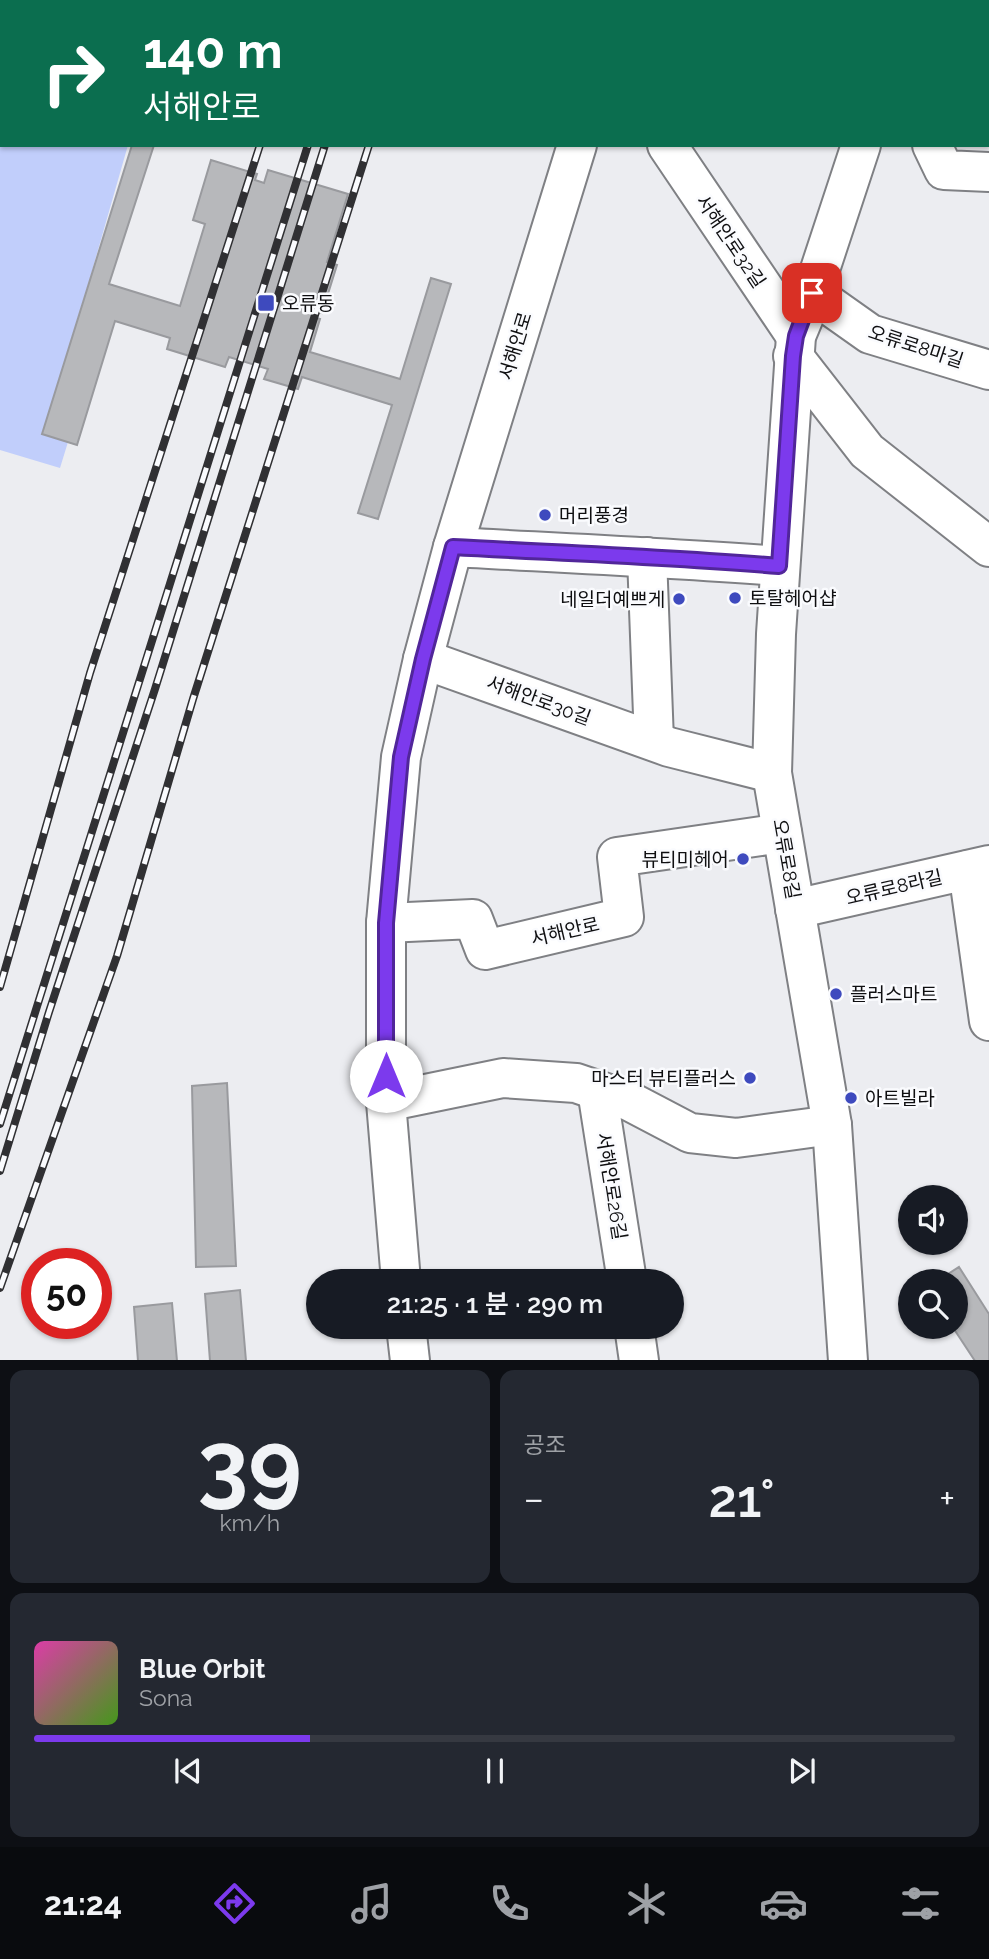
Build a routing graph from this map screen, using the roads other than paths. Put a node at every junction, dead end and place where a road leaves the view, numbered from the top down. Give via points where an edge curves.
1 (577, 147) edge
2 (668, 147) edge
3 (860, 147) edge
4 (933, 147) edge
5 (989, 172) edge
6 (812, 293) junction
7 (795, 346) junction
8 (989, 370) edge
9 (453, 547) junction
10 (989, 547) edge
11 (647, 557) junction
12 (779, 566) junction
13 (423, 659) junction
14 (654, 741) junction
15 (772, 773) junction
16 (782, 833) junction
17 (979, 867) edge
18 (795, 909) junction
19 (386, 923) junction
20 (989, 1021) edge
21 (597, 1090) junction
22 (386, 1102) junction
23 (832, 1125) junction
24 (400, 1269) edge
25 (625, 1269) edge
26 (408, 1339) edge
27 (636, 1339) edge
28 (410, 1360) edge
29 (639, 1360) edge
30 (848, 1360) edge

1 - 9 street, 서해안로
2 - 7 street, 서해안로32길
3 - 6 street, 오류로8길
4 - 5 street via 944,170
6 - 7 street, 오류로8길
6 - 8 street, 오류로8마길 via 870,334
7 - 10 street via 867,451
7 - 12 street, 오류로8길
9 - 11 street
9 - 13 street, 서해안로
11 - 12 street
11 - 14 street
12 - 15 street, 오류로8길
13 - 14 street, 서해안로30길
13 - 19 street, 서해안로 via 401,757
14 - 15 street, 서해안로30길
15 - 16 street, 오류로8길
16 - 18 street, 오류로8길
16 - 19 street, 서해안로 via 617,857 624,917 485,950 473,919
17 - 18 street, 오류로8라길
17 - 20 street, 오류로8라길
18 - 23 street, 오류로8길
19 - 22 street, 서해안로
21 - 22 street via 576,1083 503,1078
21 - 23 street via 690,1133 736,1138
21 - 25 street, 서해안로26길
22 - 24 street, 서해안로
23 - 30 street, 오류로8길
26 - 28 street
27 - 29 street

